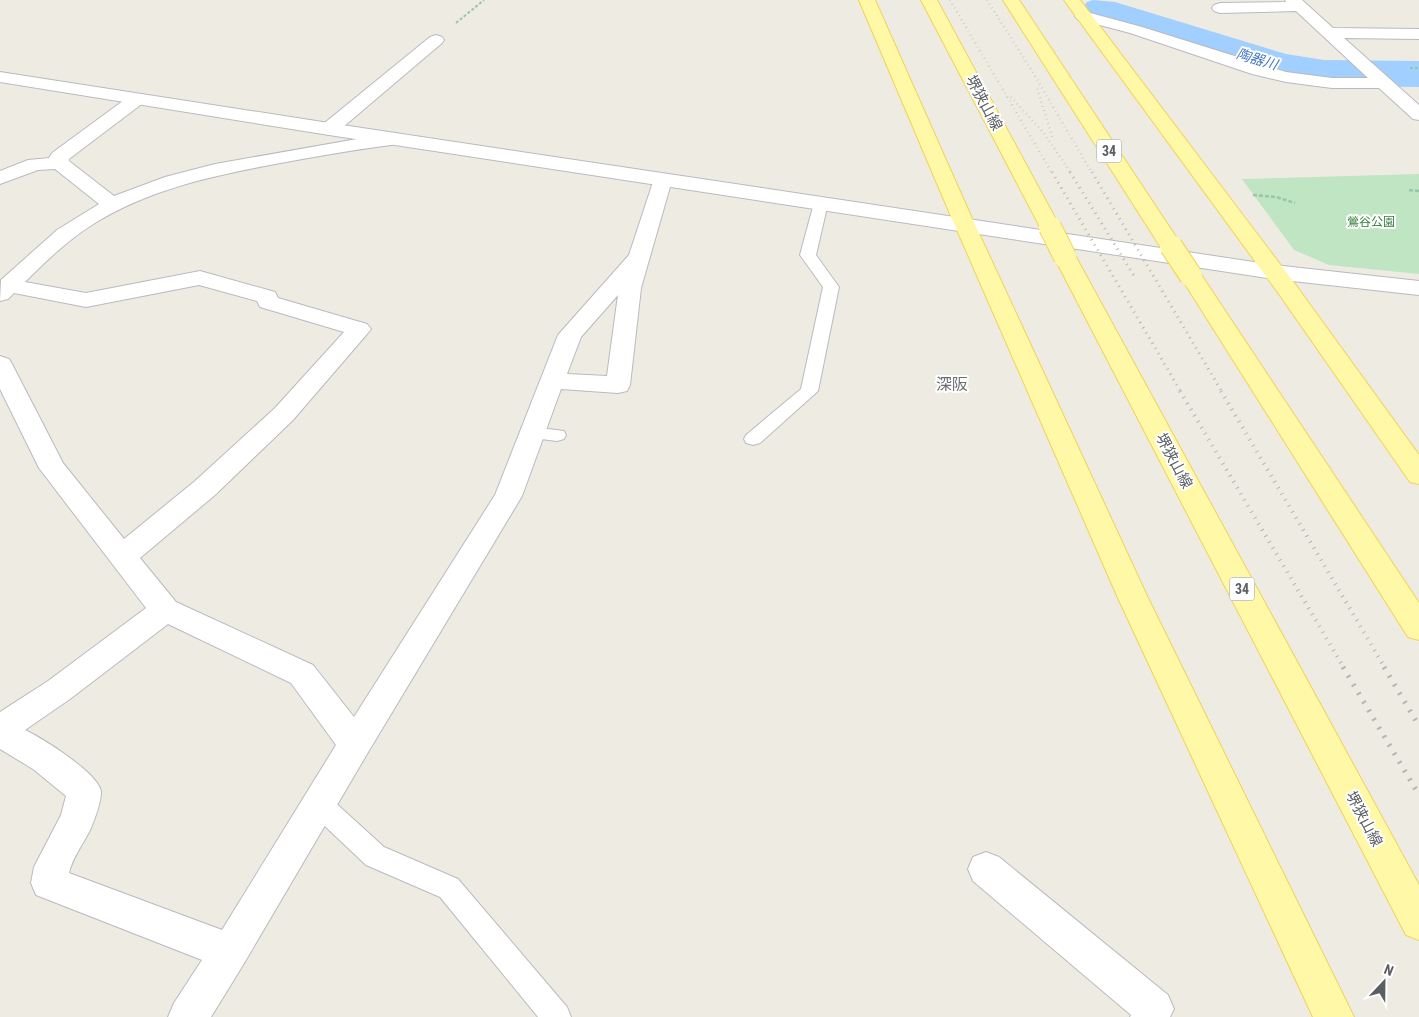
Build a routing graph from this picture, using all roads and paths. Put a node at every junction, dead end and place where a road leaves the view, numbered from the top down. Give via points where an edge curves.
1 (484, 0) edge
2 (867, 0) edge
3 (929, 0) edge
4 (1011, 0) edge
5 (1296, 3) edge
6 (1078, 8) edge
7 (1220, 8) dead end
8 (1330, 34) junction
9 (1419, 34) edge
10 (436, 40) joint
11 (0, 77) edge
12 (1377, 77) junction
13 (137, 99) junction
14 (1419, 115) edge
15 (329, 129) junction
16 (391, 139) junction
17 (59, 163) junction
18 (0, 178) edge
19 (662, 180) junction
20 (1409, 190) dead end
21 (1419, 191) edge
22 (1248, 195) dead end
23 (820, 203) junction
24 (1295, 203) dead end
25 (113, 204) junction
26 (966, 226) junction
27 (640, 256) junction
28 (1274, 272) junction
29 (1419, 288) edge
30 (5, 290) edge
31 (1, 368) edge
32 (552, 381) junction
33 (753, 439) dead end
34 (1419, 475) edge
35 (123, 556) junction
36 (165, 610) junction
37 (1419, 628) edge
38 (0, 730) edge
39 (0, 735) edge
40 (355, 744) junction
41 (320, 805) junction
42 (986, 869) dead end
43 (1419, 922) edge
44 (230, 952) junction
45 (188, 1017) edge
46 (557, 1017) edge
47 (1150, 1017) edge
48 (1334, 1017) edge

1 - 10 path
2 - 26 main road
3 - 43 main road, 堺狭山線 / 34, bridge
4 - 37 main road, 34, bridge
5 - 7 street
5 - 8 street
6 - 12 street via 1136,30 1286,77 1332,83
6 - 28 main road
8 - 9 street
8 - 12 street
10 - 15 street
11 - 13 street
12 - 14 street
13 - 15 street
13 - 17 street via 59,157
15 - 16 street
16 - 19 street
16 - 25 street via 168,180
17 - 18 street via 35,164
17 - 25 street
19 - 23 street
19 - 27 street
20 - 21 path
22 - 24 path via 1276,197
23 - 26 street
23 - 33 lane via 808,255 831,287 809,390
25 - 30 street via 57,240
26 - 28 street
26 - 48 main road via 1133,598
27 - 32 street via 570,335
27 - 32 street via 630,288 618,385
28 - 29 street
28 - 34 main road
30 - 35 street via 86,300 200,278 359,329 284,414 205,488
31 - 35 street via 52,468
32 - 40 street via 544,434
35 - 36 street
36 - 38 street
36 - 40 street via 302,674
39 - 44 street via 15,740 56,767 84,791 78,818 52,867 49,883
40 - 41 street
41 - 44 street
41 - 46 lane via 375,856 449,888
42 - 47 street via 1154,1009
44 - 45 street

